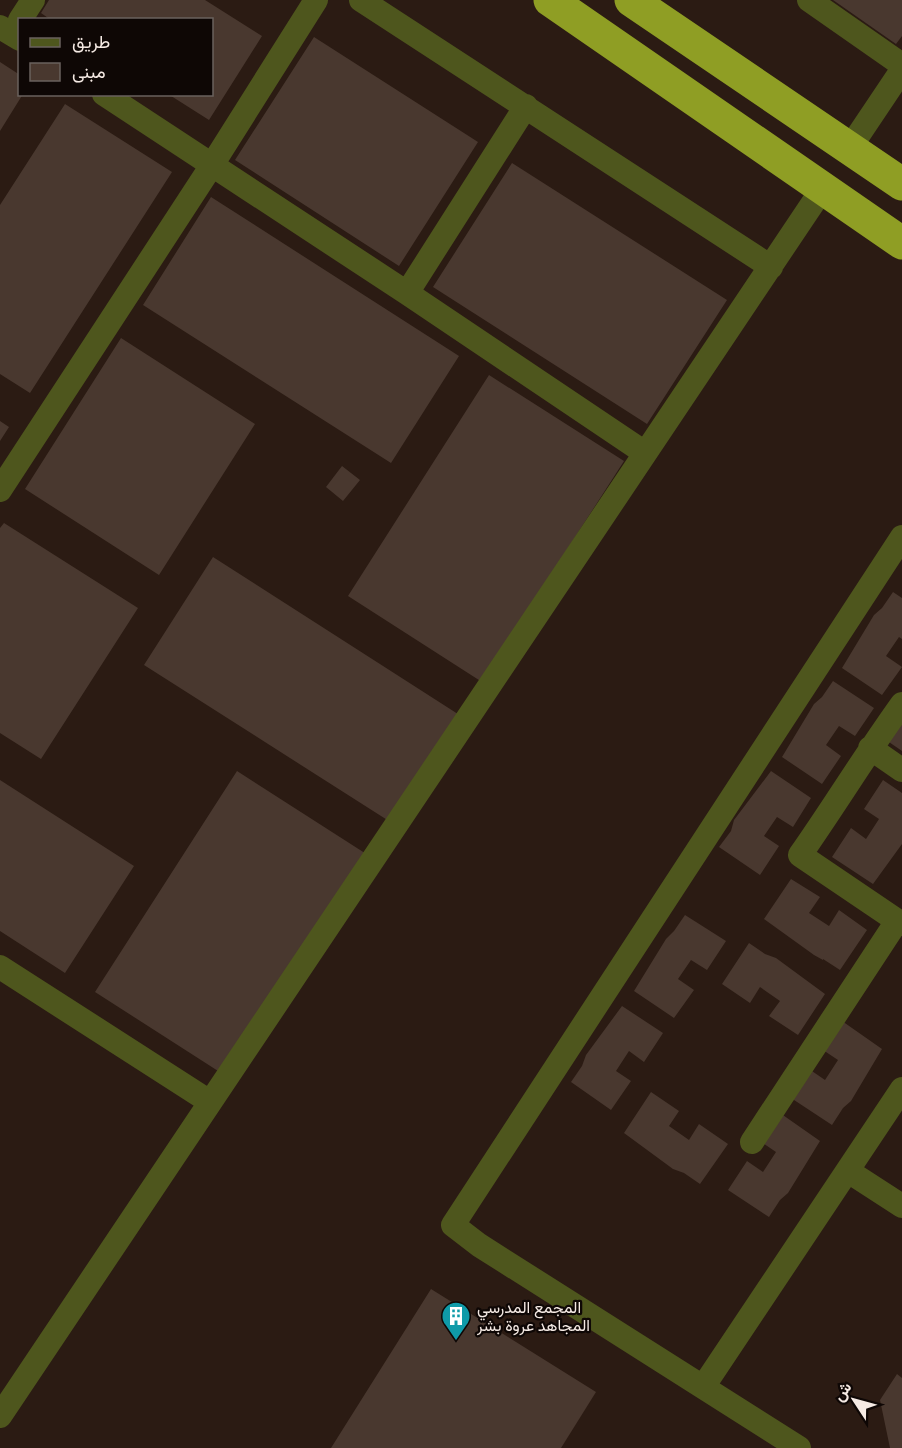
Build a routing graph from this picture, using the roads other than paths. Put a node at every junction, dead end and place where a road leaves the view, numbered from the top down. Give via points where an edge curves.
1 (33, 0) edge
2 (316, 0) edge
3 (361, 0) edge
4 (550, 0) edge
5 (631, 0) edge
6 (809, 0) edge
7 (21, 18) edge
8 (902, 65) edge
9 (902, 70) edge
10 (107, 96) edge
11 (526, 106) junction
12 (849, 149) junction
13 (212, 165) junction
14 (902, 184) edge
15 (823, 188) junction
16 (902, 243) edge
17 (771, 267) junction
18 (407, 293) junction
19 (645, 453) junction
20 (0, 490) edge
21 (902, 537) edge
22 (902, 704) edge
23 (870, 748) junction
24 (902, 770) edge
25 (900, 922) edge
26 (0, 967) edge
27 (902, 1089) edge
28 (210, 1102) junction
29 (752, 1142) dead end
30 (848, 1171) junction
31 (902, 1206) edge
32 (703, 1388) junction
33 (0, 1416) edge
34 (799, 1448) edge

1 - 7 street
2 - 13 street
3 - 11 street
4 - 15 highway
5 - 12 highway
6 - 8 street
9 - 12 street
10 - 13 street
11 - 17 street
11 - 18 street
12 - 14 highway
13 - 18 street
13 - 20 street
15 - 16 highway
15 - 17 street
17 - 19 street
18 - 19 street
19 - 28 street
21 - 32 street via 453,1225 478,1245
22 - 23 street
23 - 24 street
23 - 25 street via 800,855
25 - 29 street
26 - 28 street
27 - 30 street
28 - 33 street
30 - 31 street
30 - 32 street
32 - 34 street

